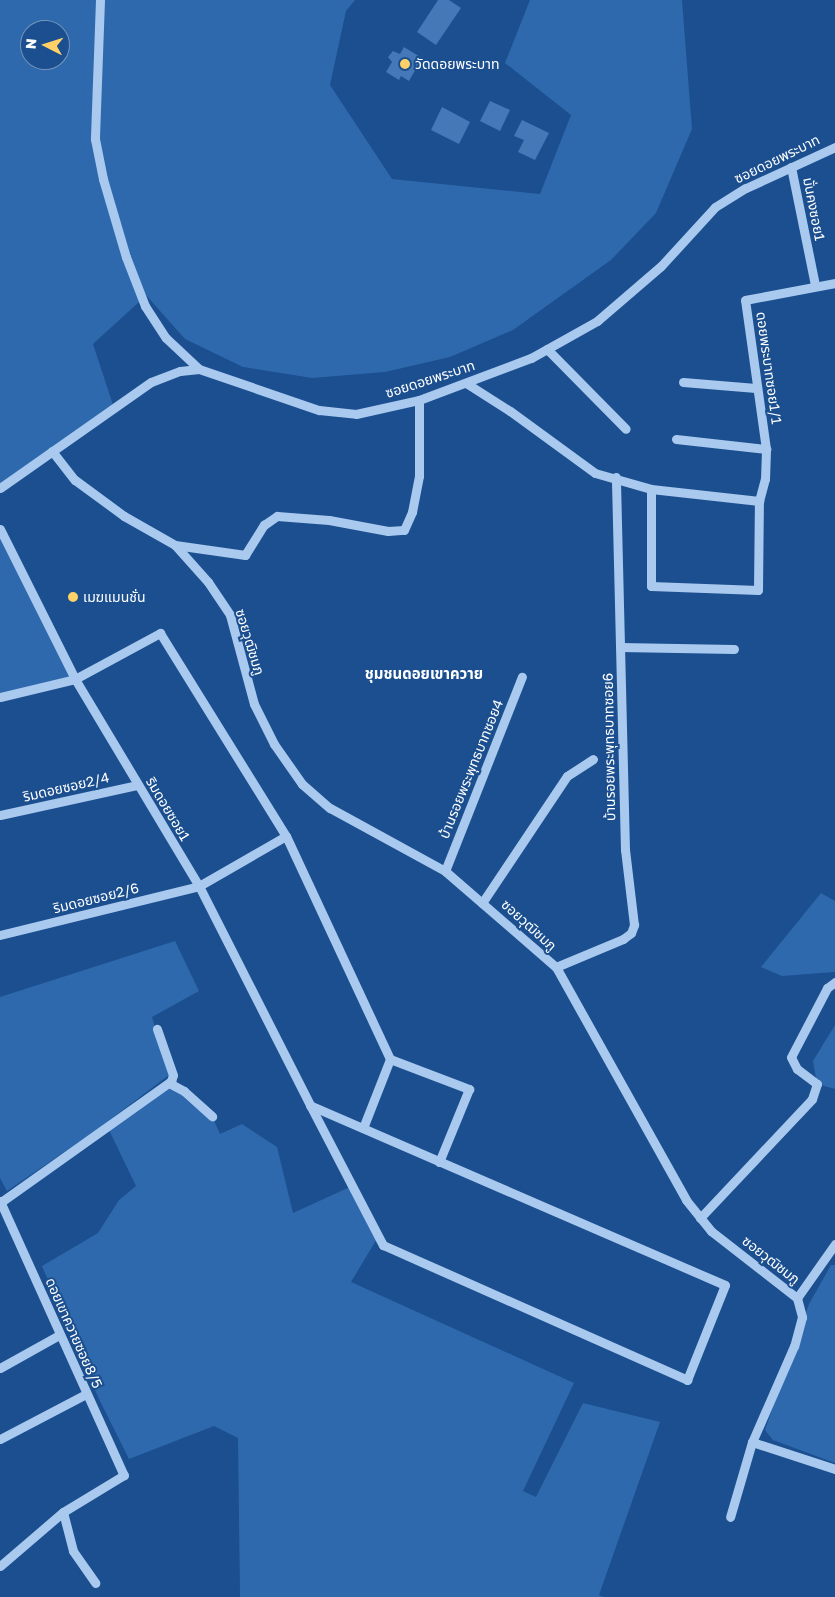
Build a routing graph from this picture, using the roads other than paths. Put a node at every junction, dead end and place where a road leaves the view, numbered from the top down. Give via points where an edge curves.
1 (100, 0) edge
2 (835, 146) edge
3 (792, 168) junction
4 (835, 283) edge
5 (815, 285) junction
6 (547, 349) junction
7 (199, 369) junction
8 (683, 382) dead end
9 (466, 383) junction
10 (756, 388) junction
11 (419, 400) junction
12 (626, 429) dead end
13 (676, 439) dead end
14 (766, 449) junction
15 (52, 451) junction
16 (616, 477) junction
17 (0, 488) edge
18 (651, 489) junction
19 (759, 500) junction
20 (0, 529) edge
21 (175, 545) junction
22 (620, 647) junction
23 (734, 649) dead end
24 (522, 677) dead end
25 (75, 679) junction
26 (0, 697) edge
27 (592, 759) dead end
28 (138, 785) junction
29 (0, 815) edge
30 (286, 836) junction
31 (445, 871) junction
32 (199, 886) junction
33 (482, 903) junction
34 (0, 935) edge
35 (556, 967) junction
36 (835, 982) edge
37 (157, 1030) dead end
38 (390, 1059) junction
39 (169, 1084) junction
40 (310, 1105) junction
41 (212, 1116) dead end
42 (363, 1128) junction
43 (439, 1162) junction
44 (0, 1202) edge
45 (700, 1218) junction
46 (835, 1244) edge
47 (797, 1298) junction
48 (58, 1335) junction
49 (0, 1368) edge
50 (86, 1394) junction
51 (0, 1439) edge
52 (752, 1442) junction
53 (835, 1469) edge
54 (62, 1512) junction
55 (730, 1517) dead end
56 (0, 1566) edge
57 (95, 1583) dead end

1 - 7 street via 95,139 103,179 126,257 145,306 166,338
2 - 3 street, ซอยดอยพระบาท
3 - 5 street, มั่นคงซอย1
3 - 6 street, ซอยดอยพระบาท via 746,188 715,207 661,266 597,322
4 - 5 street, ดอยพระบาทซอย1/1
5 - 10 street, ดอยพระบาทซอย1/1 via 745,300
6 - 9 street, ซอยดอยพระบาท
6 - 12 street
7 - 11 street, ซอยดอยพระบาท via 319,410 356,414
7 - 15 street, ซอยดอยพระบาท via 180,371 152,382
8 - 10 street
9 - 11 street, ซอยดอยพระบาท
9 - 16 street via 510,410 596,473
10 - 14 street, ดอยพระบาทซอย1/1 via 763,413
11 - 21 street via 419,476 412,512 404,530 388,531 329,520 277,516 264,525 246,555
13 - 14 street
14 - 19 street, ดอยพระบาทซอย1/1 via 765,479
15 - 17 street, ซอยดอยพระบาท
15 - 21 street, ซอยวุฒิชมภู via 75,480 124,516
16 - 18 street
16 - 22 street, บ้านรอยพระพุทธบาทซอย6
18 - 19 street
18 - 19 street, ดอยพระบาทซอย1/1 via 651,586 758,590
20 - 25 street, ริมดอยซอย1
21 - 31 street, ซอยวุฒิชมภู via 208,582 230,615 254,704 274,744 302,784 330,808
22 - 23 street
22 - 35 street, บ้านรอยพระพุทธบาทซอย6 via 625,850 634,925 631,933 623,939
24 - 31 street, บ้านรอยพระพุทธบาทซอย4
25 - 26 street
25 - 28 street, ริมดอยซอย1
25 - 30 street via 160,633
27 - 33 street via 567,776
28 - 29 street, ริมดอยซอย2/4
28 - 32 street, ริมดอยซอย1
30 - 32 street, ริมดอยซอย2/6
30 - 38 street
31 - 33 street, ซอยวุฒิชมภู
32 - 34 street, ริมดอยซอย2/6
32 - 40 street, ริมดอยซอย1
33 - 35 street, ซอยวุฒิชมภู
35 - 45 street, ซอยวุฒิชมภู via 686,1200
36 - 45 street via 827,988 791,1057 797,1069 817,1084 812,1099
37 - 39 street via 173,1075
38 - 42 street
38 - 43 street via 469,1090
39 - 41 street via 184,1091
39 - 44 street
40 - 42 street
40 - 43 street, ริมดอยซอย1 via 383,1245 687,1380 725,1285
42 - 43 street
44 - 48 street, ดอยเขาควายซอย8/5
45 - 47 street, ซอยวุฒิชมภู via 711,1231
46 - 47 street
47 - 52 street, ซอยวุฒิชมภู via 802,1317 794,1346
48 - 49 street
48 - 50 street, ดอยเขาควายซอย8/5
50 - 51 street
50 - 54 street, ดอยเขาควายซอย8/5 via 124,1475
52 - 53 street
52 - 55 street, ซอยวุฒิชมภู
54 - 56 street
54 - 57 street via 73,1551

